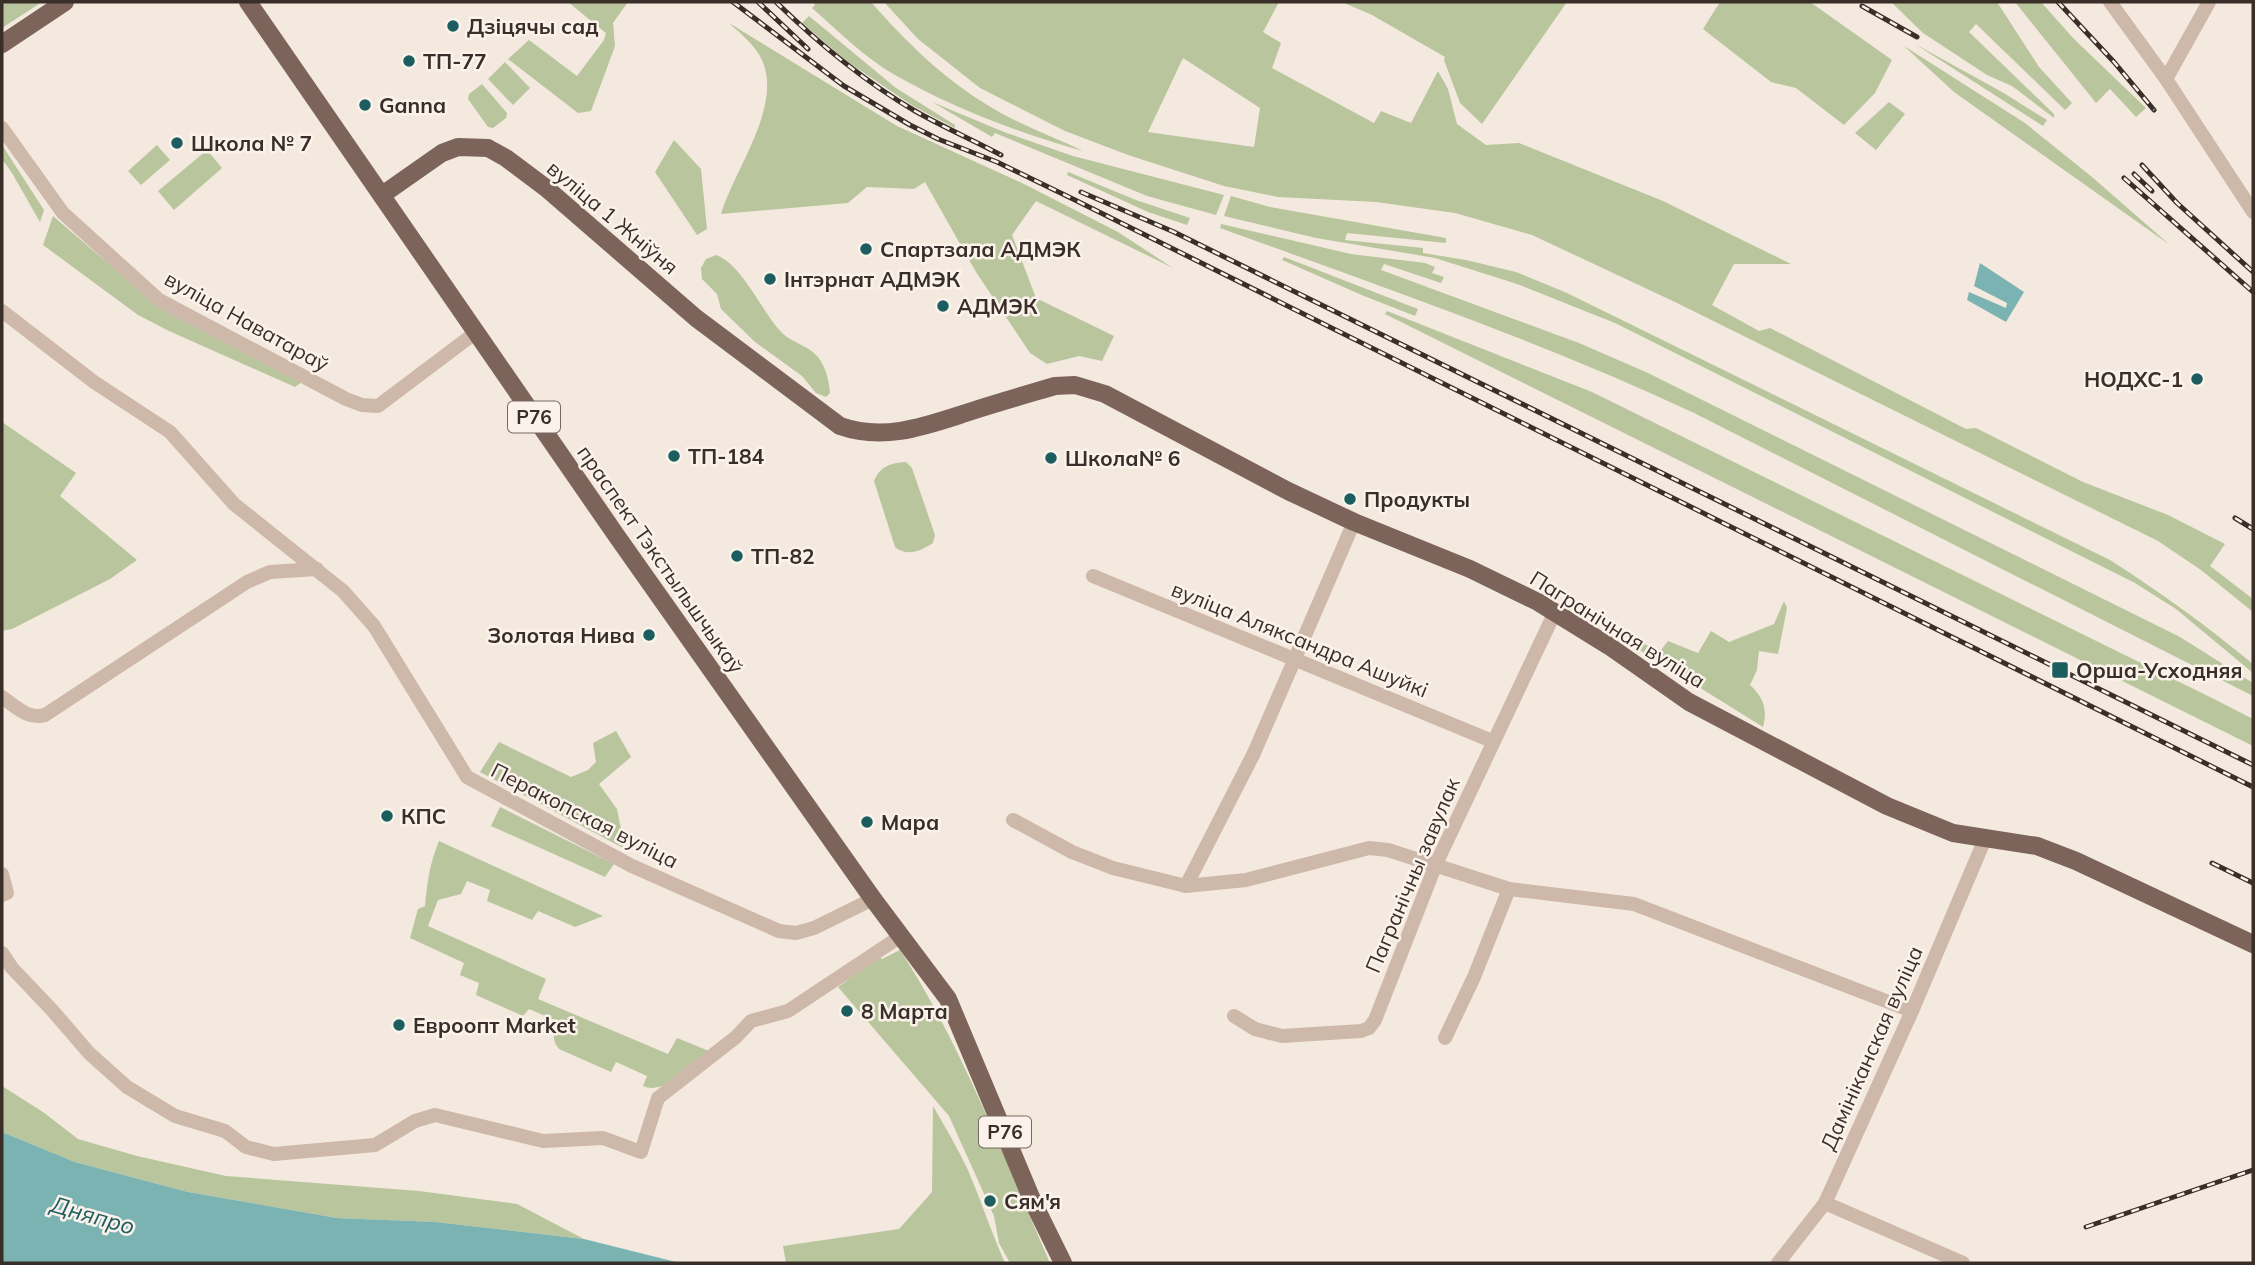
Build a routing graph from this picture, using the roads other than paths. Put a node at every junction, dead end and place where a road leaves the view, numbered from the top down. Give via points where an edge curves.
1 (65, 2) edge
2 (248, 2) edge
3 (2110, 2) edge
4 (2209, 2) edge
5 (2, 44) edge
6 (2166, 79) junction
7 (2, 128) edge
8 (382, 195) junction
9 (2253, 212) edge
10 (2, 311) edge
11 (475, 333) junction
12 (802, 398) joint
13 (1354, 522) junction
14 (317, 569) junction
15 (1093, 576) dead end
16 (1555, 612) junction
17 (1294, 658) junction
18 (2, 697) edge
19 (1492, 741) junction
20 (1013, 820) dead end
21 (1985, 839) junction
22 (1436, 864) junction
23 (2, 874) edge
24 (1186, 886) junction
25 (1509, 890) junction
26 (2, 895) edge
27 (873, 899) junction
28 (901, 936) junction
29 (2253, 944) edge
30 (2, 953) edge
31 (1912, 1011) junction
32 (1234, 1016) dead end
33 (1444, 1038) dead end
34 (1825, 1203) junction
35 (1063, 1263) edge
36 (1778, 1263) edge
37 (1963, 1263) edge

1 - 5 main road
2 - 8 main road, праспект Тэкстыльшчыкаў / Р76
3 - 6 street
4 - 6 street
6 - 9 street
7 - 11 street, вуліца Наватараў via 63,213 159,300 346,399 378,406
8 - 11 main road, праспект Тэкстыльшчыкаў / Р76
8 - 12 main road, вуліца 1 Жніўня via 442,153 458,147 488,148 546,188 696,318
10 - 14 street, Перакопская вуліца via 94,382 170,432 234,504
11 - 27 main road, праспект Тэкстыльшчыкаў / Р76
12 - 13 main road, Пагранічная вуліца via 840,426 876,434 923,426 1055,386 1086,387
13 - 16 main road, Пагранічная вуліца via 1471,569
13 - 17 street
14 - 18 street via 270,572 247,582 44,715 27,715
14 - 27 street, Перакопская вуліца via 374,626 467,778 632,866 779,931 814,928
15 - 17 street, вуліца Аляксандра Ашуйкі
16 - 19 street, Пагранічны завулак
16 - 21 main road, Пагранічная вуліца via 1689,702 1761,741 1944,831
17 - 19 street, вуліца Аляксандра Ашуйкі
17 - 24 street via 1254,753
19 - 22 street, Пагранічны завулак
20 - 24 street via 1113,868
21 - 29 main road, Пагранічная вуліца via 2037,846 2076,860
21 - 31 street, Дамініканская вуліца
22 - 24 street via 1369,848 1246,880
22 - 25 street
22 - 32 street, Пагранічны завулак via 1368,1028 1282,1036 1255,1029
23 - 26 street via 7,893
25 - 31 street via 1634,904
25 - 33 street
27 - 28 main road, праспект Тэкстыльшчыкаў / Р76
28 - 30 street via 788,1011 751,1021 658,1098 640,1153 603,1138 543,1140 435,1115 374,1145 274,1154 246,1147 225,1131 175,1116 127,1087 89,1053
28 - 35 main road, праспект Тэкстыльшчыкаў / Р76 via 948,999
31 - 34 street, Дамініканская вуліца
34 - 36 street, Дамініканская вуліца
34 - 37 street

